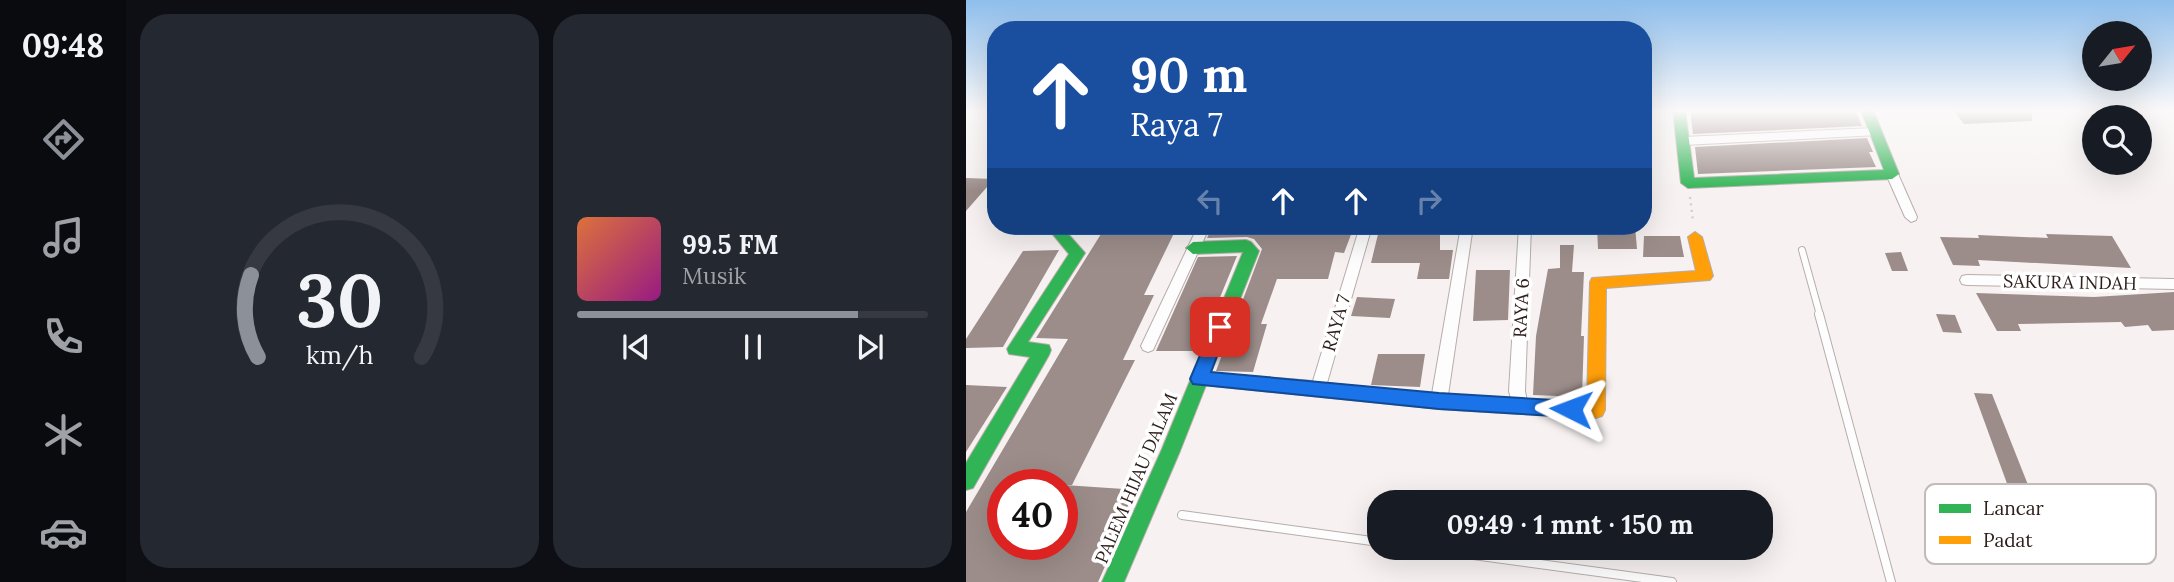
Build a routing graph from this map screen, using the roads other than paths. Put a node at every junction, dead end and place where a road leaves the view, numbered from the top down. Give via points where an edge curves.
1 (1683, 137) edge
2 (1765, 137) edge
3 (1876, 137) edge
4 (1684, 141) junction
5 (1892, 174) junction
6 (1911, 216) dead end
7 (1061, 235) edge
8 (1199, 235) edge
9 (1363, 235) edge
10 (1465, 235) edge
11 (1525, 235) edge
12 (1695, 237) road end
13 (1194, 248) junction
14 (1802, 250) dead end
15 (1967, 280) dead end
16 (2174, 284) edge
17 (1149, 346) dead end
18 (1199, 379) junction
19 (1315, 388) junction
20 (1519, 399) junction
21 (1439, 401) junction
22 (966, 481) edge
23 (1182, 515) dead end
24 (1367, 540) edge
25 (1497, 560) edge
26 (1604, 577) edge
27 (1113, 582) edge
28 (1672, 582) edge
29 (1891, 582) edge

1 - 4 street
2 - 4 street
3 - 5 street
4 - 5 street via 1688,183
5 - 6 street
7 - 22 street via 1077,253 1014,349 1044,350
8 - 13 street
9 - 19 street, RAYA 7
10 - 21 street
11 - 20 street, RAYA 6
12 - 20 street via 1705,276 1598,282 1596,410
13 - 17 street
13 - 18 street, PALEM HIJAU DALAM via 1246,246 1251,251
14 - 29 lane
15 - 16 street, SAKURA INDAH
18 - 19 street
18 - 27 street, PALEM HIJAU DALAM
19 - 21 street
20 - 21 street
23 - 24 lane
25 - 26 lane
26 - 28 lane

